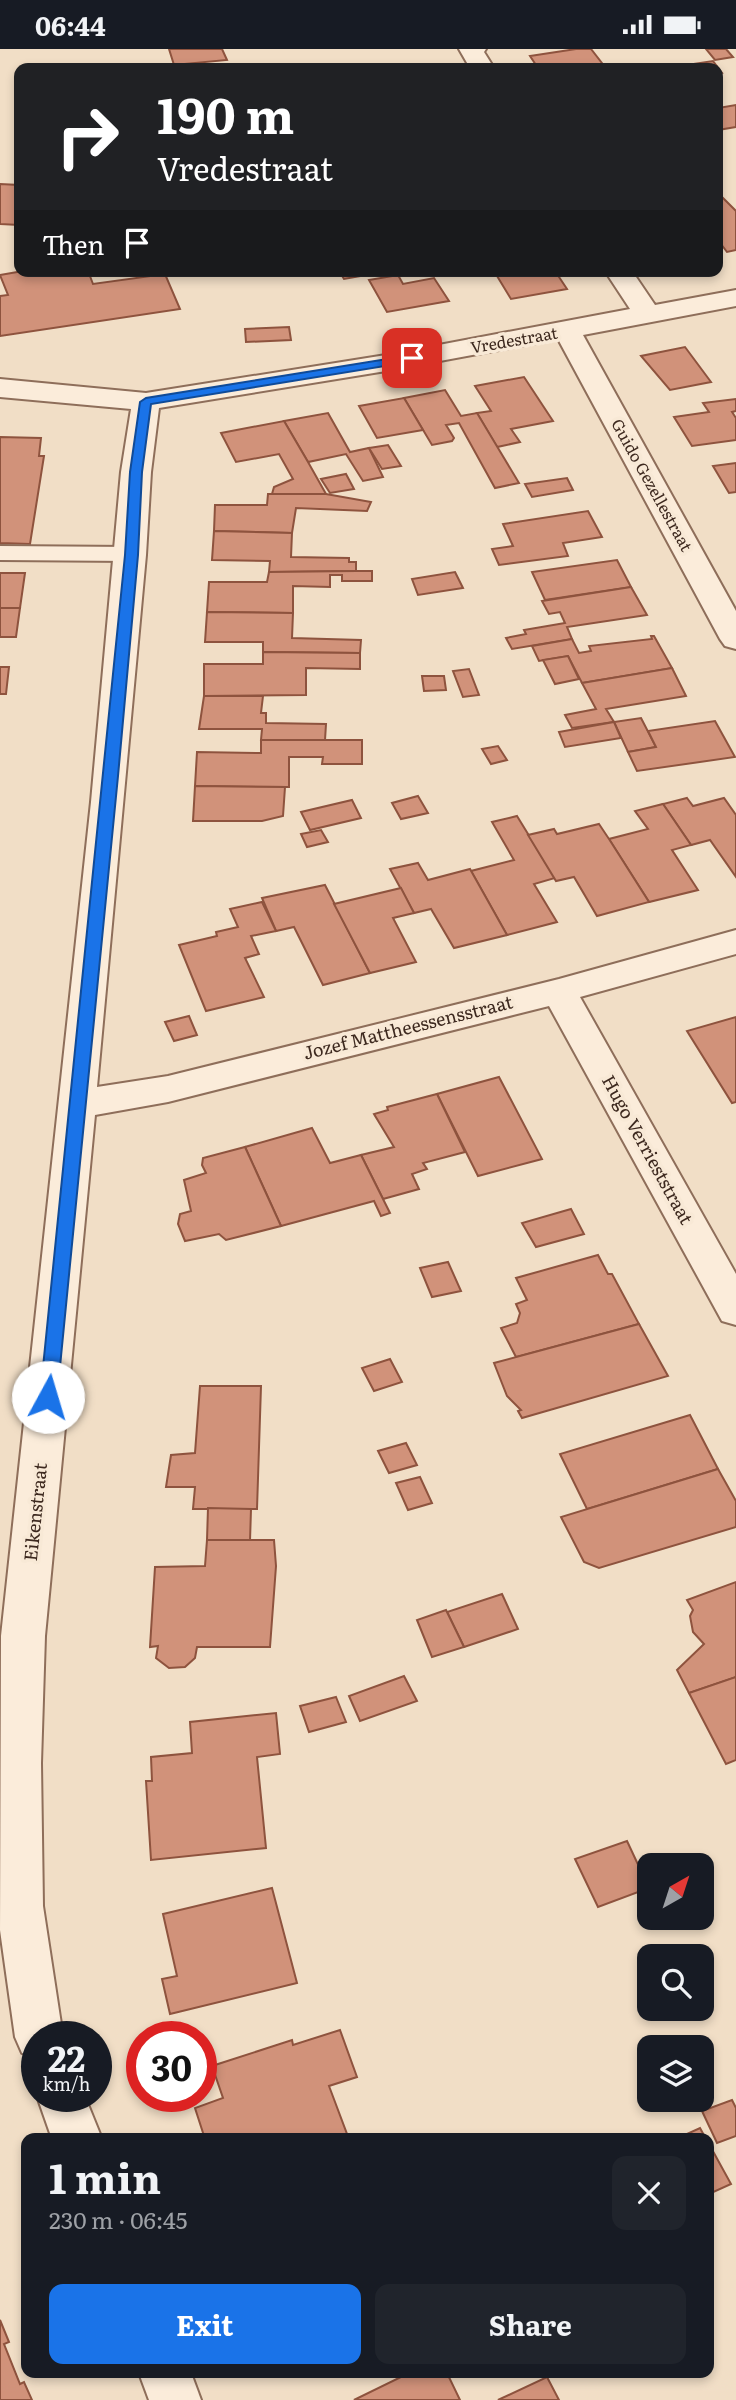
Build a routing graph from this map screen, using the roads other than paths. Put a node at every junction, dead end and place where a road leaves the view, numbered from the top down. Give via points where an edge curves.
1 (474, 49) edge
2 (479, 63) edge
3 (622, 277) edge
4 (736, 298) edge
5 (647, 314) junction
6 (567, 330) junction
7 (0, 388) edge
8 (146, 402) junction
9 (0, 553) edge
10 (131, 554) junction
11 (736, 639) edge
12 (736, 942) edge
13 (559, 991) junction
14 (78, 1104) junction
15 (736, 1310) edge
16 (37, 2021) edge
17 (67, 2112) edge
18 (75, 2133) edge
19 (167, 2378) edge
20 (175, 2400) edge

1 - 2 street via 470,50
3 - 5 street
4 - 5 street, Vredestraat
5 - 6 street, Vredestraat
6 - 8 street, Vredestraat
6 - 11 street, Guido Gezellestraat
7 - 8 street, Vredestraat
8 - 10 street, Eikenstraat
9 - 10 lane
10 - 14 street, Eikenstraat
12 - 13 street, Jozef Mattheessensstraat
13 - 14 street, Jozef Mattheessensstraat via 168,1089
13 - 15 street, Hugo Verrieststraat
14 - 16 street, Eikenstraat via 23,1636 20,1906
17 - 18 street
19 - 20 street

